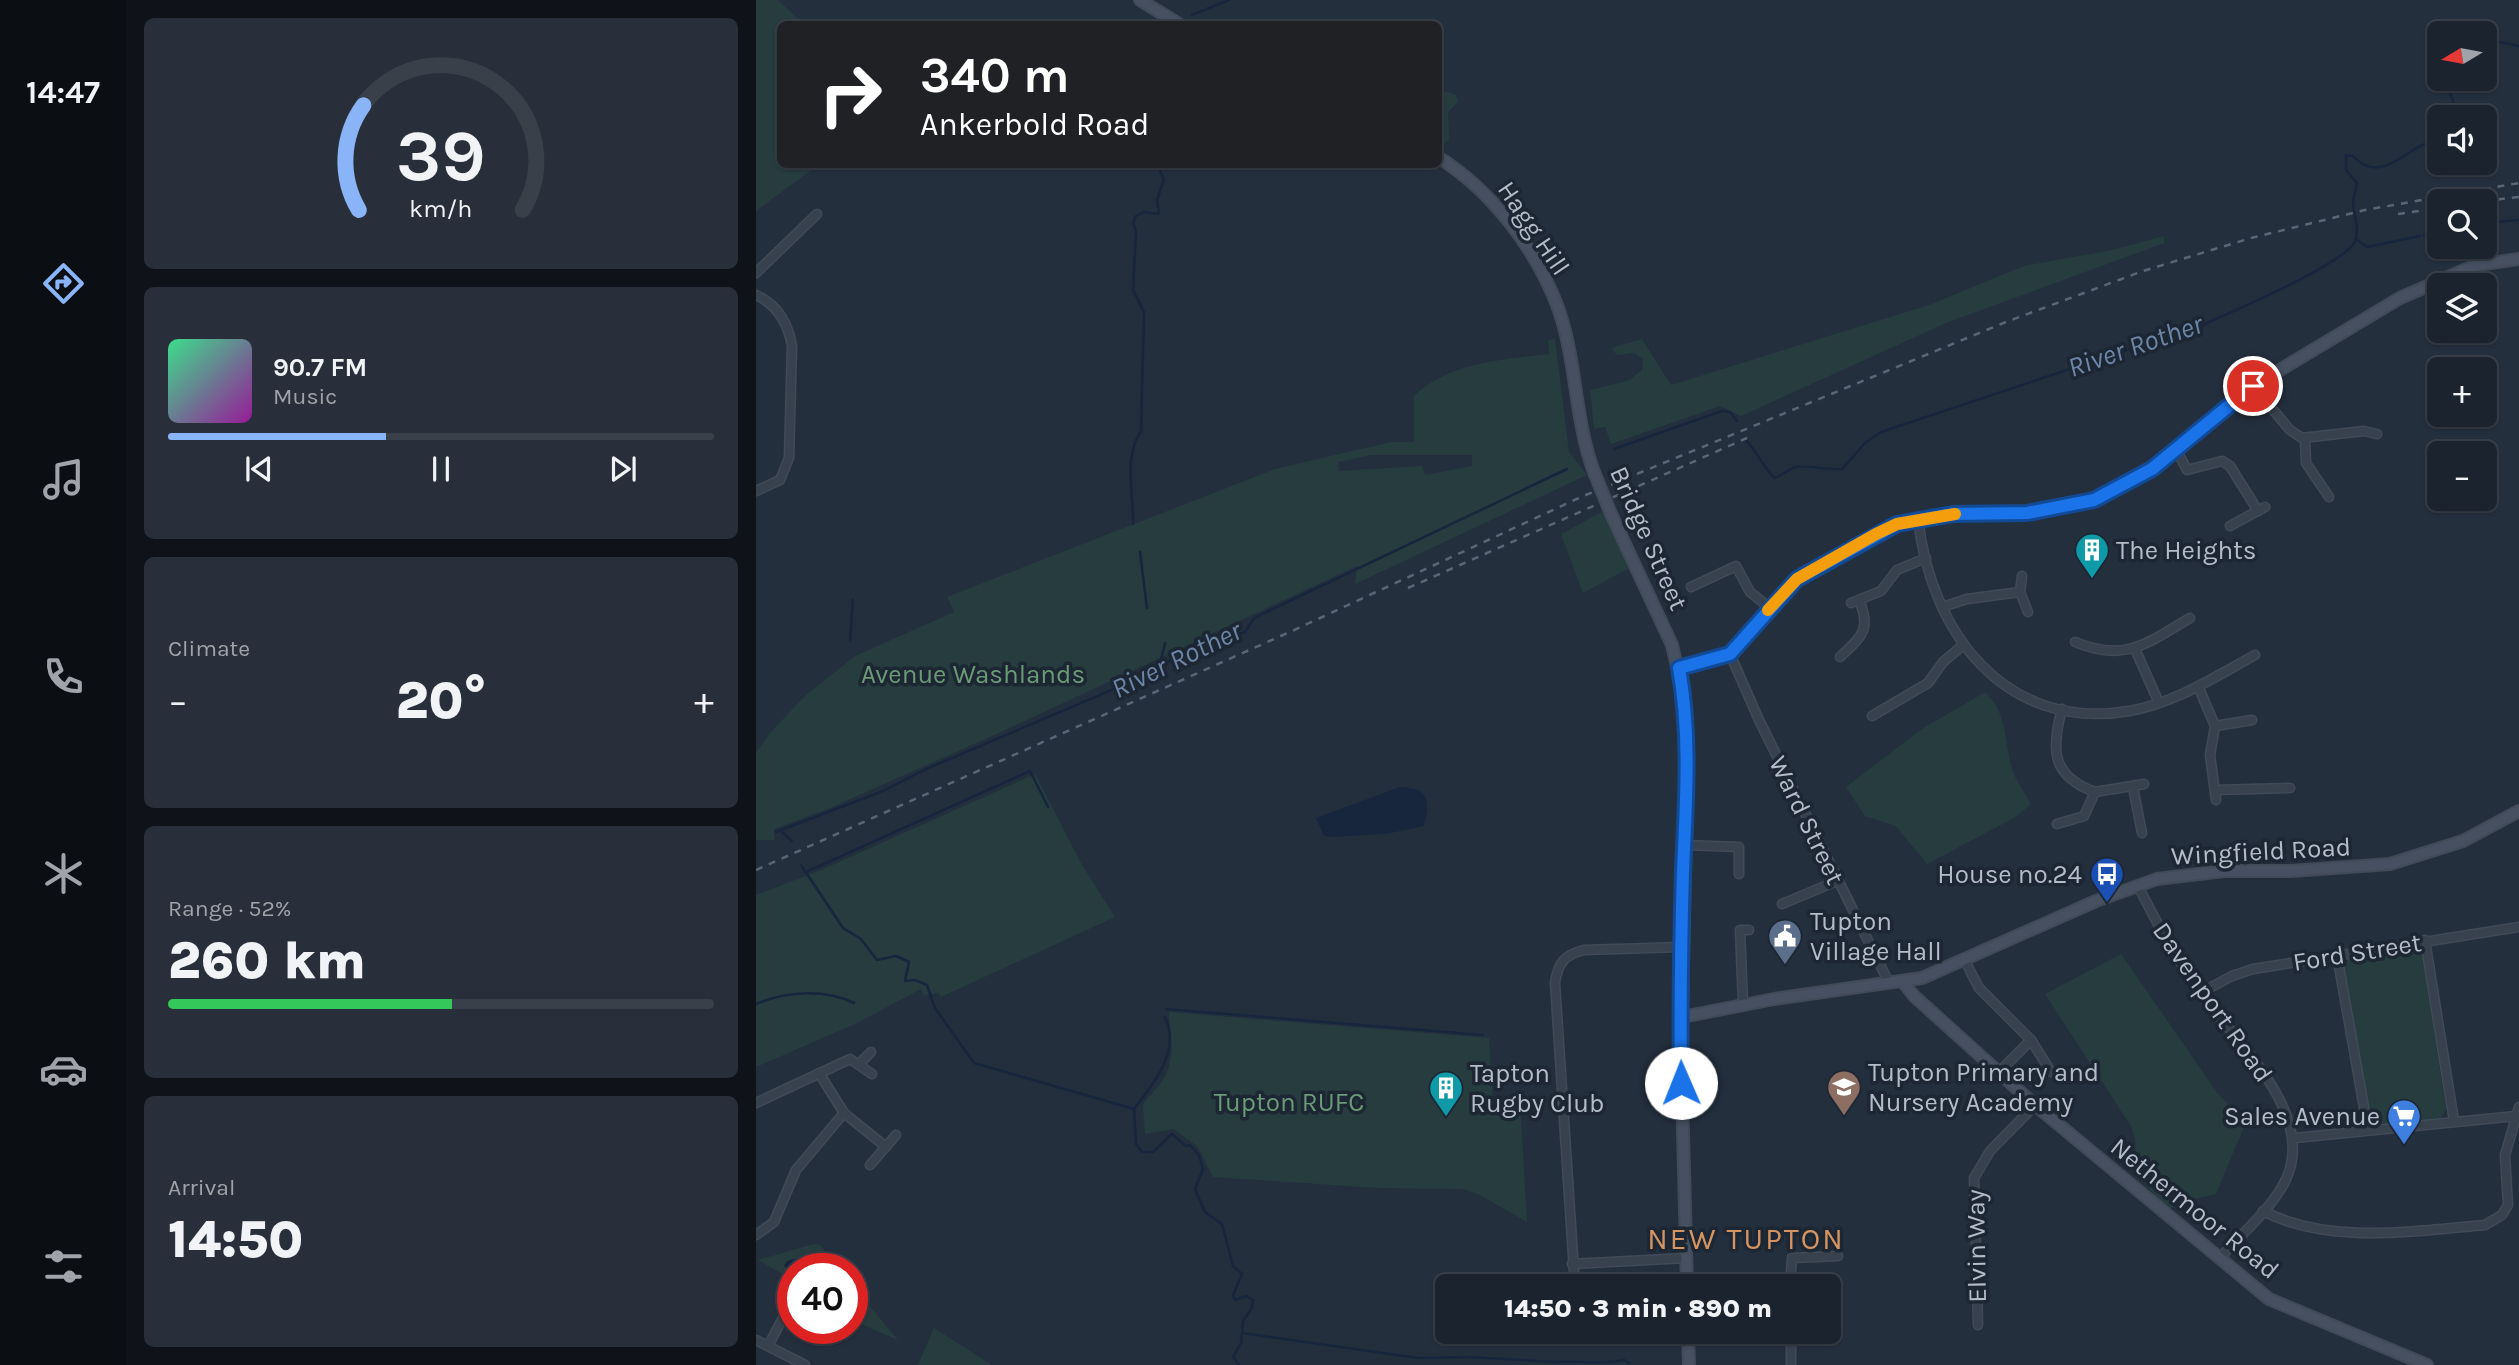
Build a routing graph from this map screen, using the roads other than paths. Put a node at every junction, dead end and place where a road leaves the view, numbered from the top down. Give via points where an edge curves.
1 (1140, 0) edge
2 (1175, 21) edge
3 (1442, 160) edge
4 (817, 214) dead end
5 (804, 227) junction
6 (814, 227) dead end
7 (2519, 259) edge
8 (756, 272) edge
9 (756, 295) edge
10 (2253, 386) junction
11 (1581, 426) joint
12 (2377, 434) dead end
13 (2305, 438) junction
14 (2176, 451) junction
15 (756, 491) edge
16 (2329, 497) dead end
17 (1918, 519) junction
18 (2231, 526) dead end
19 (1926, 558) junction
20 (2022, 576) dead end
21 (1691, 587) dead end
22 (2020, 592) junction
23 (1942, 607) junction
24 (1770, 608) junction
25 (2028, 612) dead end
26 (2190, 618) dead end
27 (2075, 642) dead end
28 (1962, 646) junction
29 (2135, 649) junction
30 (1730, 654) junction
31 (2255, 655) dead end
32 (1840, 657) dead end
33 (1679, 668) junction
34 (2198, 686) junction
35 (2160, 703) junction
36 (2062, 709) junction
37 (1872, 716) dead end
38 (2252, 720) dead end
39 (2215, 726) junction
40 (2144, 784) dead end
41 (2133, 787) junction
42 (2290, 788) dead end
43 (2217, 790) junction
44 (2095, 792) junction
45 (2216, 800) dead end
46 (2519, 811) edge
47 (2057, 824) dead end
48 (2142, 833) dead end
49 (1684, 845) junction
50 (1739, 874) dead end
51 (1837, 881) junction
52 (2138, 886) junction
53 (1782, 904) dead end
54 (2519, 927) edge
55 (1745, 930) dead end
56 (2425, 940) junction
57 (1681, 947) junction
58 (2337, 955) junction
59 (1964, 959) junction
60 (1903, 982) junction
61 (1889, 983) junction
62 (2200, 993) junction
63 (1743, 1004) junction
64 (1682, 1017) junction
65 (2031, 1040) junction
66 (871, 1052) dead end
67 (859, 1064) junction
68 (2000, 1071) junction
69 (2051, 1072) dead end
70 (819, 1073) junction
71 (872, 1074) dead end
72 (756, 1103) edge
73 (2035, 1105) junction
74 (2518, 1112) edge
75 (844, 1113) junction
76 (2454, 1121) junction
77 (2368, 1130) junction
78 (896, 1135) dead end
79 (2295, 1138) junction
80 (886, 1147) junction
81 (870, 1165) dead end
82 (2263, 1211) junction
83 (756, 1235) edge
84 (1838, 1256) dead end
85 (1686, 1258) junction
86 (2219, 1259) junction
87 (1572, 1264) junction
88 (1573, 1274) edge
89 (1687, 1274) edge
90 (1791, 1274) edge
91 (1978, 1325) dead end
92 (777, 1329) edge
93 (756, 1340) edge
94 (1688, 1344) edge
95 (1791, 1344) edge
96 (768, 1346) junction
97 (805, 1365) edge
98 (1689, 1365) edge
99 (1791, 1365) edge
100 (2427, 1365) edge

1 - 2 street
3 - 11 street, Hagg Hill via 1476,185 1508,222 1540,271 1557,306
4 - 5 street
5 - 6 street
5 - 8 street
7 - 10 street via 2476,265 2400,298
9 - 15 street via 780,313 792,346 789,458 780,480
10 - 13 street via 2290,430
10 - 14 street
11 - 33 street, Bridge Street, bridge via 1611,514
12 - 13 street via 2364,431
13 - 16 street via 2306,463
14 - 17 street via 2131,483 2082,503 2027,513
14 - 18 street via 2188,470 2222,461 2230,466 2261,509
17 - 19 street
17 - 24 street via 1897,524 1820,565 1797,579
19 - 23 street
19 - 32 street via 1897,570 1881,591 1855,601 1866,625 1863,635
20 - 22 street
21 - 24 street via 1736,566 1750,592
22 - 23 street
22 - 25 street
23 - 28 street
24 - 30 street
26 - 29 street
27 - 29 street via 2095,650
28 - 36 street via 2001,684
28 - 37 street via 1928,683
29 - 35 street
30 - 33 street
30 - 51 street, Ward Street
31 - 34 street
33 - 49 street, Bridge Street via 1686,751
34 - 35 street
34 - 39 street
35 - 36 street via 2102,713
36 - 44 street via 2056,733 2057,761 2074,783
38 - 39 street
39 - 43 street via 2210,755
40 - 41 street
41 - 44 street
41 - 48 street
42 - 43 street
43 - 45 street
44 - 47 street via 2084,816
46 - 52 street, Wingfield Road via 2463,841 2390,864 2224,871 2157,879
49 - 50 street via 1739,847
49 - 57 street, Bridge Street
51 - 53 street
51 - 61 street, Ward Street
52 - 59 street, Wingfield Road
52 - 62 street, Davenport Road via 2165,942
54 - 56 street, Ford Street
55 - 63 street
56 - 58 street, Ford Street
56 - 76 street
57 - 64 street, Bridge Street
57 - 87 street via 1584,950 1569,954 1558,966 1555,982
58 - 62 street, Ford Street via 2253,970
58 - 77 street
59 - 60 street, Wingfield Road
59 - 65 street via 1979,988
60 - 61 street, Wingfield Road
60 - 68 street, Nethermoor Road
61 - 63 street, Wingfield Road
62 - 79 street, Davenport Road via 2276,1094
63 - 64 street, Wingfield Road
64 - 85 street, Bridge Street
65 - 68 street
65 - 69 street
66 - 67 street
67 - 70 street via 850,1059
67 - 71 street
68 - 73 street, Nethermoor Road
70 - 72 street
70 - 75 street
73 - 86 street, Nethermoor Road
73 - 91 street, Elvin Way via 1990,1151 1975,1178
74 - 76 street
74 - 82 street via 2505,1155 2508,1205 2502,1215 2485,1225 2340,1230 2290,1224
75 - 80 street
75 - 83 street via 796,1170 774,1222
76 - 77 street
77 - 79 street
78 - 80 street
79 - 82 street via 2288,1176
80 - 81 street
82 - 86 street
84 - 90 street via 1792,1258
85 - 87 street
85 - 89 street, Bridge Street
86 - 100 street, Nethermoor Road via 2288,1310
87 - 88 street
92 - 96 street
93 - 96 street
94 - 98 street
95 - 99 street
96 - 97 street

